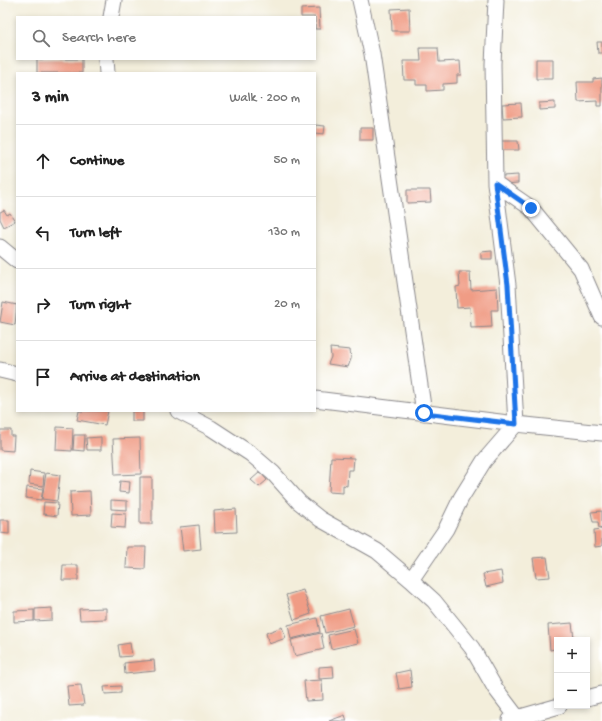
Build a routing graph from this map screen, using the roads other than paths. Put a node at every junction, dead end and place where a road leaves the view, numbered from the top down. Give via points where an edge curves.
1 (114, 0) edge
2 (360, 0) edge
3 (496, 0) edge
4 (111, 16) edge
5 (106, 60) edge
6 (107, 72) edge
7 (495, 183) junction
8 (0, 247) edge
9 (16, 259) edge
10 (602, 317) edge
11 (0, 370) edge
12 (16, 374) edge
13 (316, 399) edge
14 (180, 412) edge
15 (424, 413) junction
16 (516, 424) junction
17 (602, 433) edge
18 (411, 580) junction
19 (602, 694) edge
20 (590, 697) edge
21 (554, 708) edge
22 (514, 720) edge

1 - 4 street
2 - 15 street via 372,54
3 - 7 street via 493,64
5 - 6 street
7 - 10 street via 531,208 581,269
7 - 16 street via 508,285
8 - 9 street
11 - 12 street
13 - 15 street
14 - 18 street via 211,428 251,454 299,502 320,519 377,551
15 - 16 street
16 - 17 street
16 - 18 street via 484,461 446,529
18 - 22 street via 434,601 472,648
19 - 20 street
21 - 22 street

